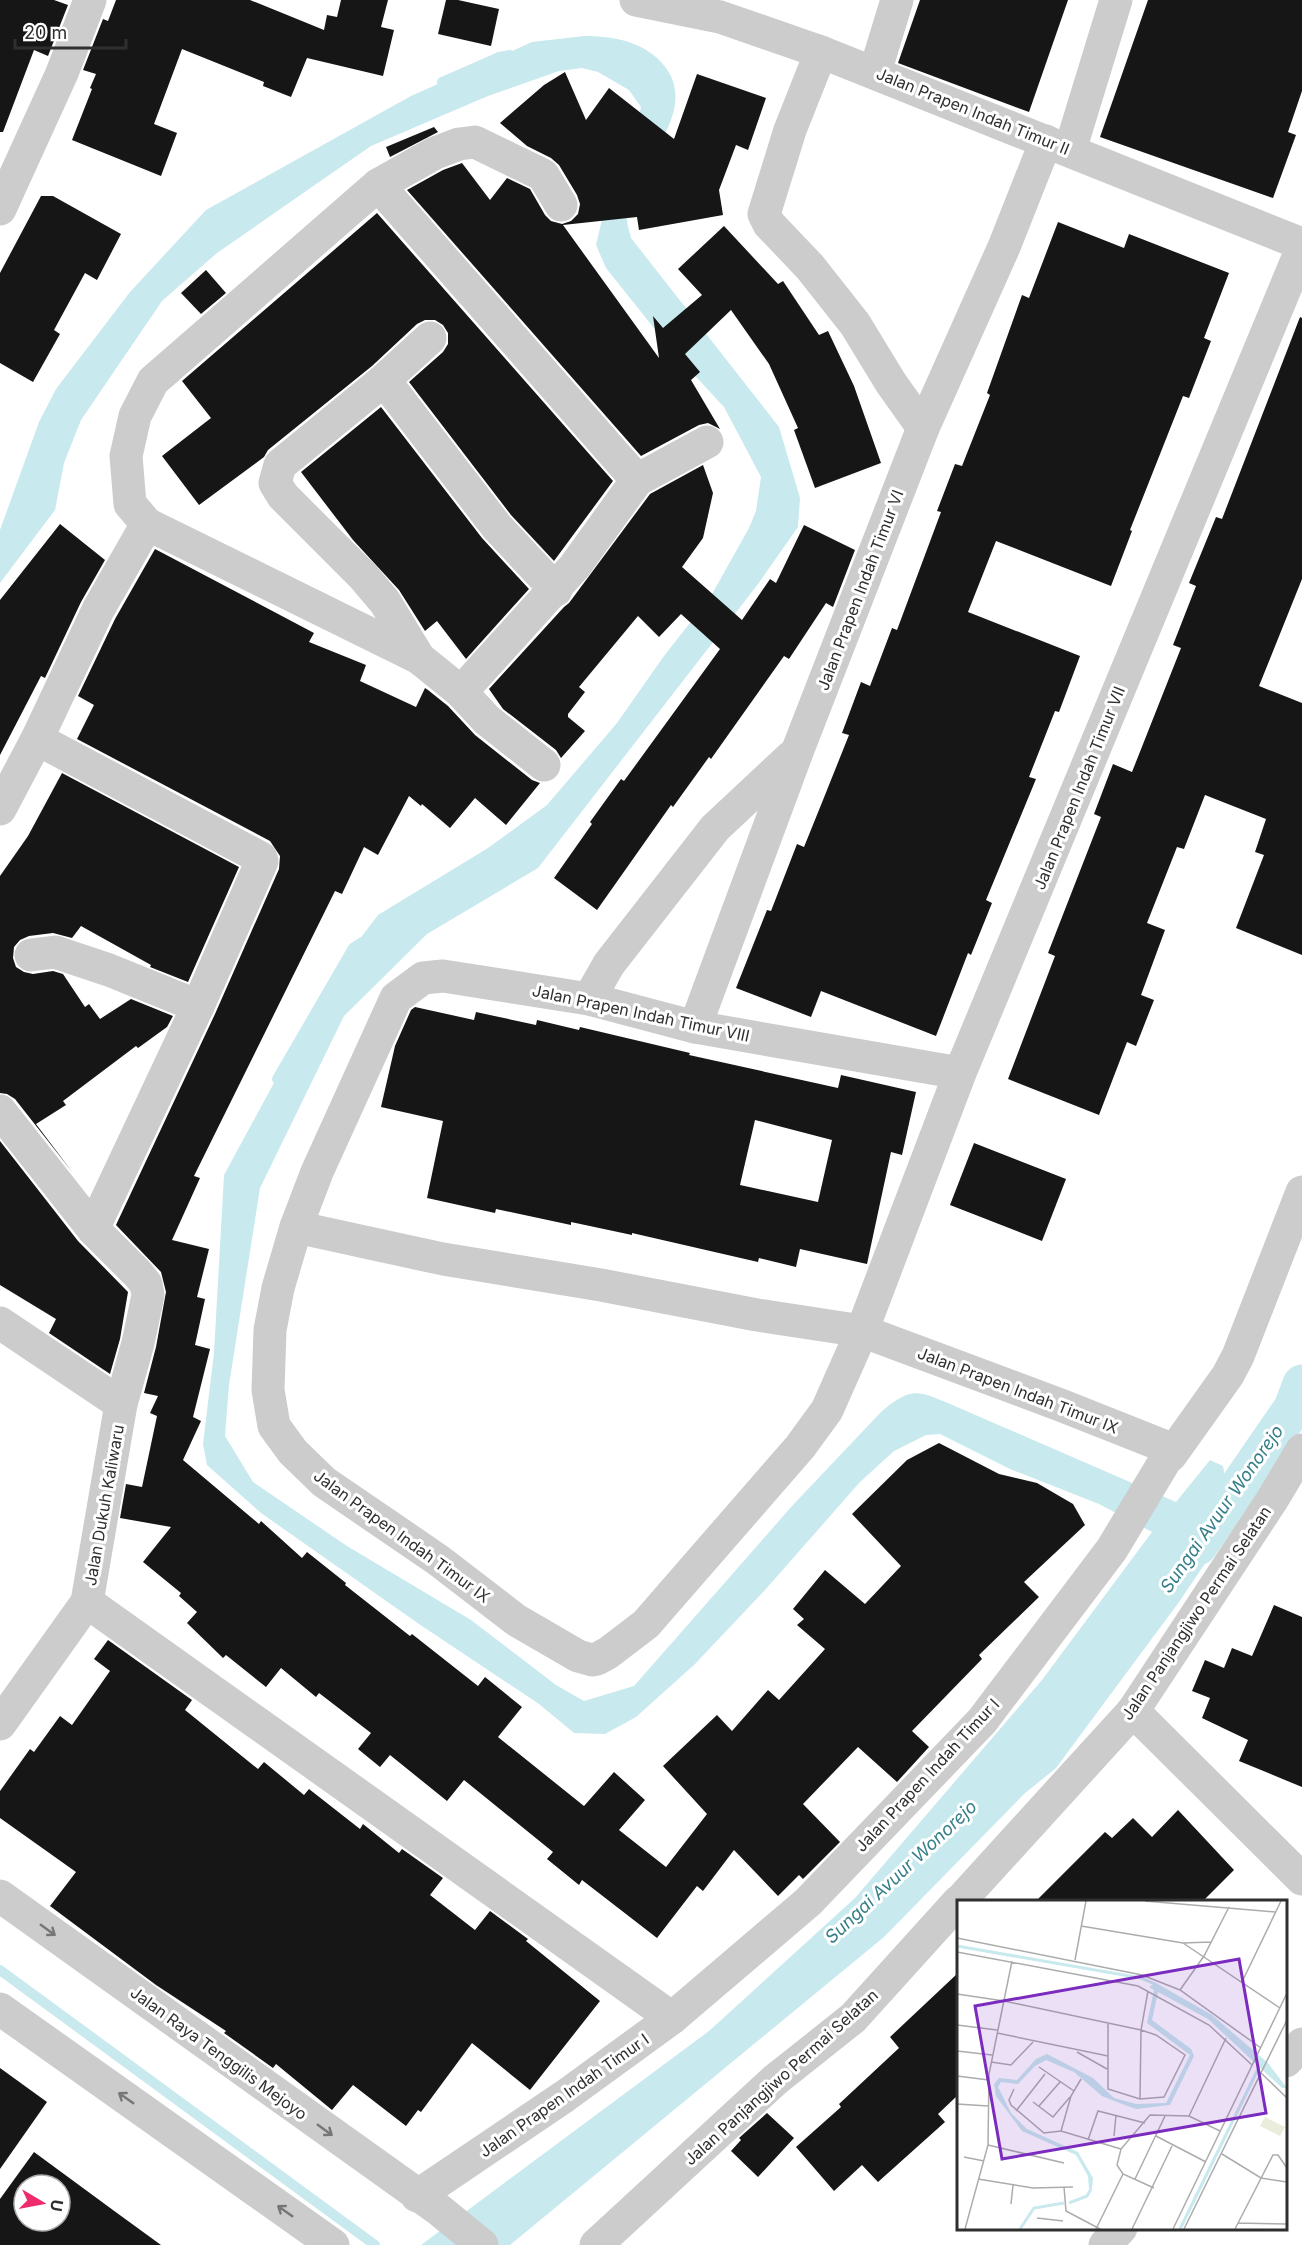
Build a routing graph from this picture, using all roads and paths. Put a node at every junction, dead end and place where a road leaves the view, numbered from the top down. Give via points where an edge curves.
1 (90, 0) edge
2 (636, 0) edge
3 (897, 0) edge
4 (1116, 0) edge
5 (676, 3) edge
6 (821, 52) junction
7 (875, 72) junction
8 (1058, 145) junction
9 (378, 185) junction
10 (561, 205) dead end
11 (0, 209) edge
12 (1302, 246) edge
13 (430, 338) dead end
14 (384, 380) junction
15 (923, 429) junction
16 (707, 442) dead end
17 (637, 480) junction
18 (147, 524) junction
19 (556, 590) junction
20 (419, 658) junction
21 (461, 692) junction
22 (37, 739) junction
23 (797, 752) junction
24 (544, 765) dead end
25 (0, 809) edge
26 (31, 955) dead end
27 (589, 999) junction
28 (198, 1006) junction
29 (695, 1027) junction
30 (960, 1074) junction
31 (0, 1111) edge
32 (1302, 1192) edge
33 (296, 1227) junction
34 (93, 1229) junction
35 (0, 1323) edge
36 (862, 1331) junction
37 (121, 1404) junction
38 (1302, 1450) edge
39 (1170, 1455) junction
40 (87, 1602) junction
41 (1133, 1711) junction
42 (0, 1724) edge
43 (1302, 1878) edge
44 (0, 1896) edge
45 (961, 1900) edge
46 (957, 1904) edge
47 (0, 2009) edge
48 (672, 2018) junction
49 (1302, 2044) edge
50 (1287, 2060) edge
51 (428, 2203) junction
52 (333, 2245) edge
53 (482, 2245) edge
54 (596, 2245) edge

1 - 11 street via 62,73
2 - 5 street, Jalan Prapen Indah Timur II
3 - 7 street
4 - 8 street, Jalan Prapen Indah Timur VI
5 - 6 street, Jalan Prapen Indah Timur II
6 - 7 street, Jalan Prapen Indah Timur II
6 - 15 street via 790,130 764,214 855,324
7 - 8 street, Jalan Prapen Indah Timur II
8 - 12 street, Jalan Prapen Indah Timur II
8 - 15 street, Jalan Prapen Indah Timur VI via 1004,247
9 - 10 street via 435,153 475,142 543,175
9 - 17 street
9 - 18 street via 153,381 135,416 126,456 130,504
12 - 30 street, Jalan Prapen Indah Timur VII
13 - 14 street
14 - 19 street via 497,527
14 - 20 street via 280,465 274,483 386,602
15 - 23 street, Jalan Prapen Indah Timur VI
16 - 17 street
17 - 19 street
18 - 20 street
18 - 22 street via 98,610
19 - 21 street
20 - 21 street
21 - 24 street via 487,720
22 - 25 street
22 - 28 street via 261,858
23 - 27 street, Jalan Prapen Indah Timur VI via 715,828 609,964
23 - 29 street, Jalan Prapen Indah Timur VI
26 - 28 street via 55,952
27 - 29 street, Jalan Prapen Indah Timur VIII
27 - 33 street, Jalan Prapen Indah Timur VIII via 443,976 423,978 409,987 396,998
28 - 34 street
29 - 30 street, Jalan Prapen Indah Timur VIII
30 - 36 street, Jalan Prapen Indah Timur VII
31 - 34 street
32 - 39 street, Jalan Prapen Indah Timur I via 1238,1356
33 - 36 street, Jalan Prapen Indah Timur IX via 443,1259
33 - 36 street, Jalan Prapen Indah Timur IX via 270,1330 268,1390 274,1426 293,1452 324,1482 438,1560 516,1620 586,1659 608,1653 646,1624 800,1447 827,1410
34 - 37 street via 138,1274 148,1295
35 - 37 street, Jalan Dukuh Kaliwaru
36 - 39 street, Jalan Prapen Indah Timur IX via 1064,1406
37 - 40 street, Jalan Dukuh Kaliwaru
38 - 41 street, Jalan Panjangjiwo Permai Selatan
39 - 48 street, Jalan Prapen Indah Timur I via 1112,1549 982,1721 808,1902
40 - 42 street, Jalan Dukuh Kaliwaru
40 - 48 street
41 - 43 street
41 - 45 street, Jalan Panjangjiwo Permai Selatan
44 -> 51 street, Jalan Raya Tenggilis Mejoyo
46 - 54 street, Jalan Panjangjiwo Permai Selatan via 865,2006 775,2080
52 -> 47 street
48 - 51 street, Jalan Prapen Indah Timur I
49 - 50 street
51 - 53 street, Jalan Raya Tenggilis Mejoyo

